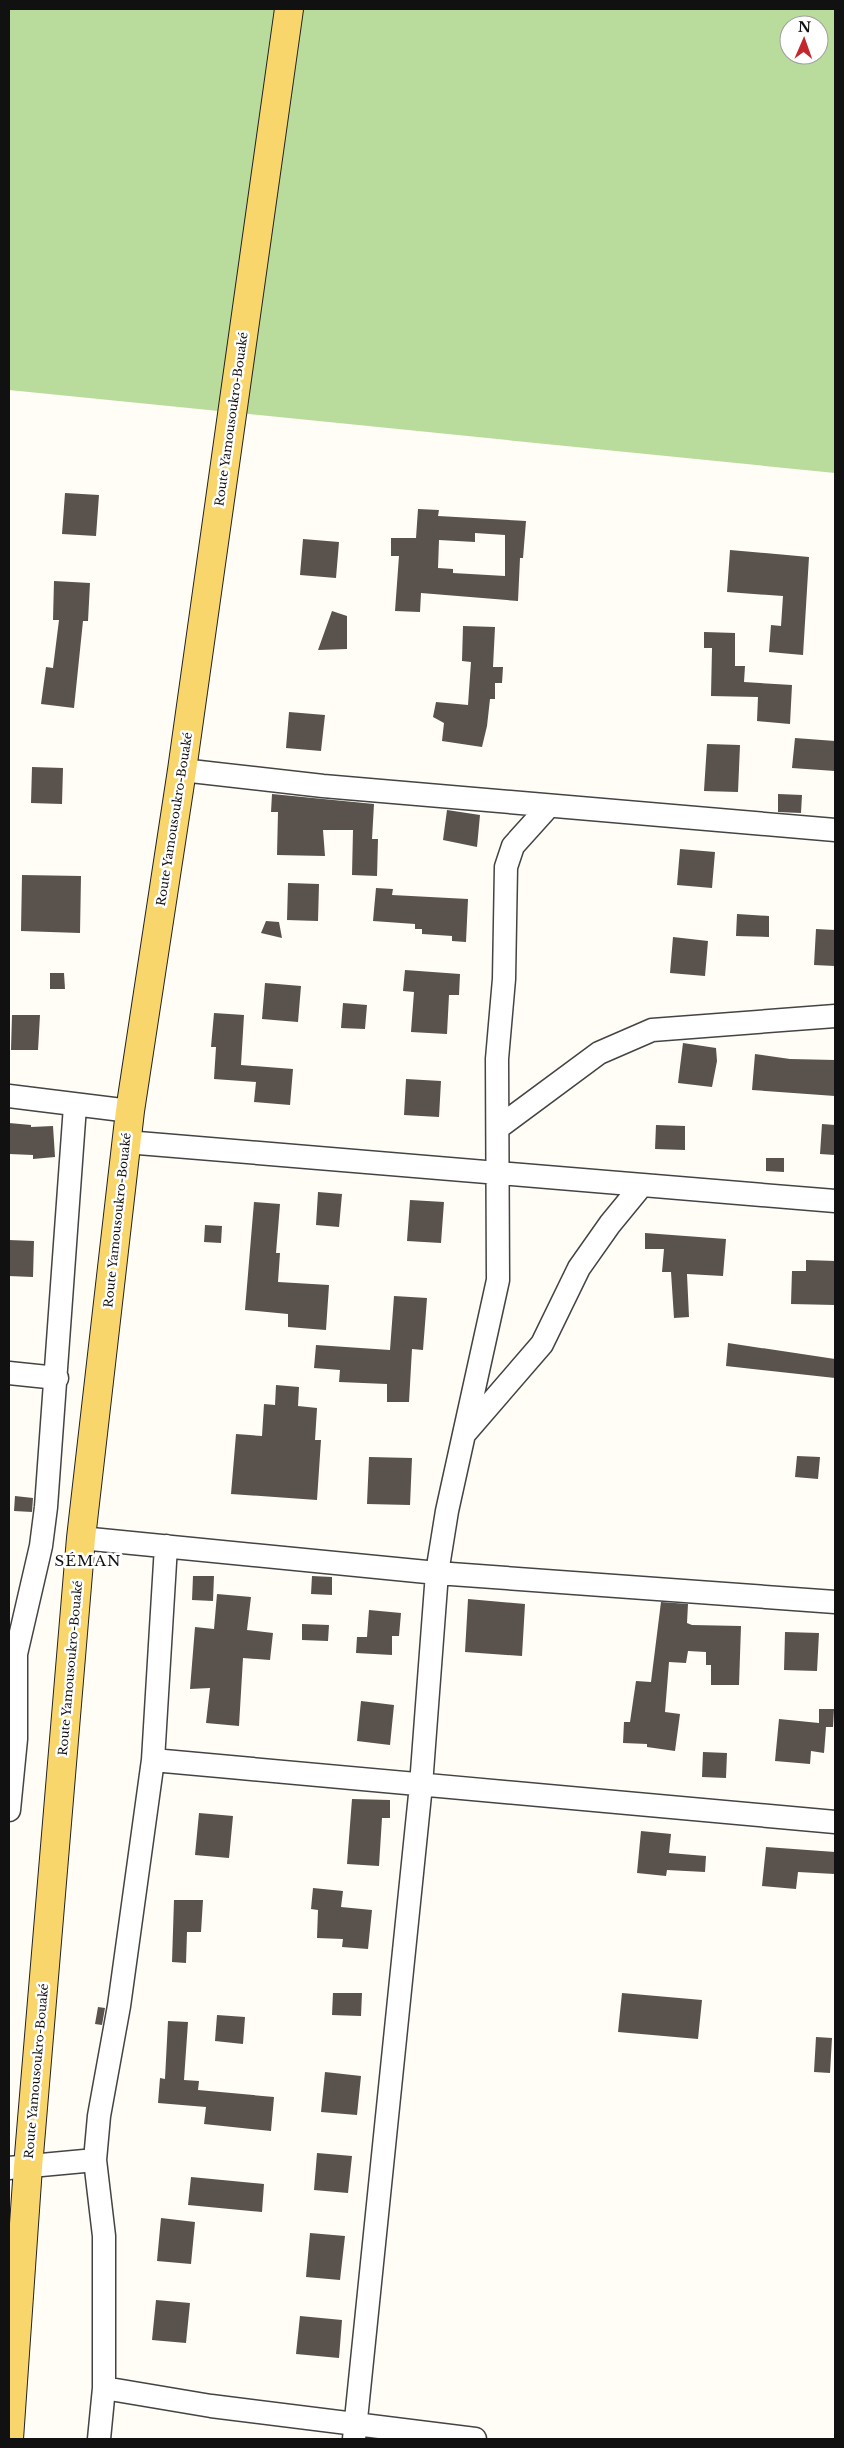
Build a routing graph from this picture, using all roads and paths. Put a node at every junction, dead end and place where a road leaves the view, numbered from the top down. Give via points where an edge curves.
1 (289, 9) edge
2 (182, 770) junction
3 (549, 806) junction
4 (835, 830) edge
5 (835, 1016) edge
6 (9, 1096) edge
7 (75, 1106) junction
8 (130, 1111) junction
9 (499, 1127) junction
10 (126, 1142) junction
11 (496, 1172) junction
12 (642, 1185) junction
13 (835, 1201) edge
14 (9, 1373) edge
15 (56, 1378) junction
16 (464, 1435) junction
17 (81, 1538) junction
18 (166, 1546) junction
19 (437, 1573) junction
20 (835, 1602) edge
21 (12, 1654) edge
22 (153, 1760) junction
23 (421, 1785) junction
24 (9, 1810) edge
25 (835, 1822) edge
26 (95, 2160) junction
27 (18, 2168) edge
28 (104, 2388) junction
29 (355, 2432) edge
30 (9, 2439) edge
31 (99, 2439) edge
32 (475, 2439) edge

1 - 2 main road, Route Yamousoukro-Bouaké
2 - 3 street
2 - 8 main road, Route Yamousoukro-Bouaké
3 - 4 street
3 - 9 street via 513,846 506,867 504,979 497,1059
5 - 9 street via 652,1030 599,1053
6 - 7 street
7 - 8 street
7 - 15 street
8 - 10 main road, Route Yamousoukro-Bouaké
9 - 11 street
10 - 11 street
10 - 17 main road, Route Yamousoukro-Bouaké
11 - 12 street
11 - 16 street via 498,1280
12 - 13 street
12 - 16 street via 579,1268 542,1344
14 - 15 street
15 - 21 street via 41,1546
16 - 19 street
17 - 18 street
17 - 27 main road, Route Yamousoukro-Bouaké
18 - 19 street
18 - 22 street
19 - 20 street
19 - 23 street
21 - 24 street via 16,1739
22 - 23 street
22 - 26 street
23 - 25 street
23 - 29 street
26 - 27 street
26 - 28 street via 104,2236
27 - 30 main road, Route Yamousoukro-Bouaké
28 - 29 street
28 - 31 street
29 - 32 street

